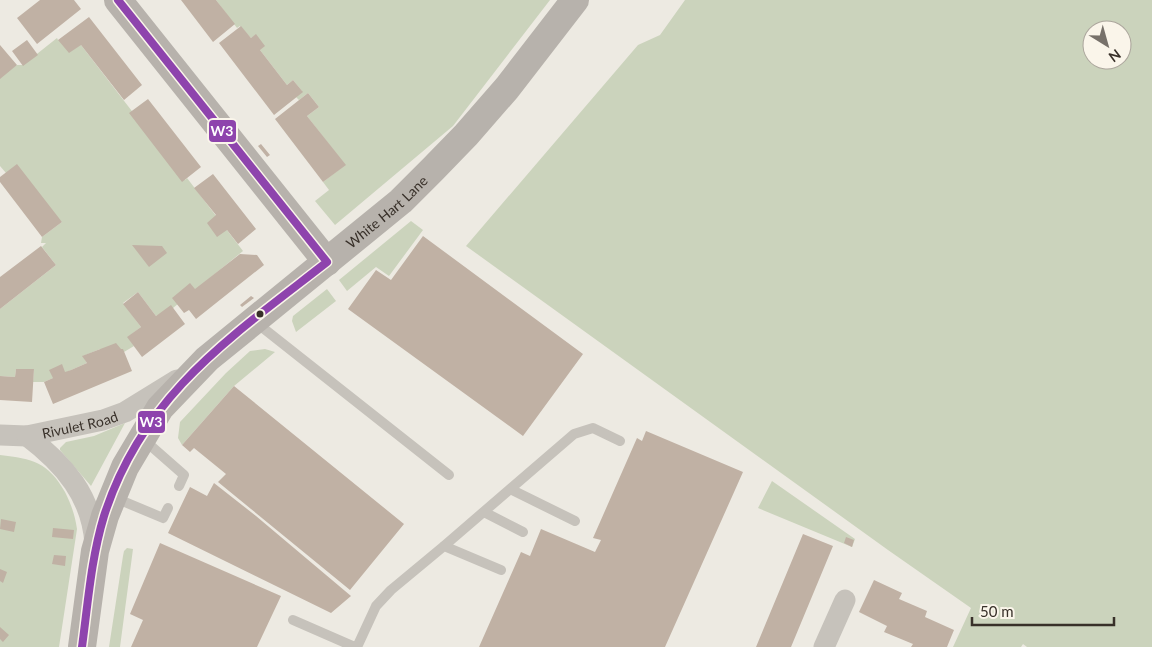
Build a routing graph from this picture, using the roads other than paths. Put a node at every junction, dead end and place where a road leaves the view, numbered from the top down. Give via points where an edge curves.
1 (118, 0) edge
2 (575, 0) edge
3 (327, 262) junction
4 (253, 320) junction
5 (207, 359) junction
6 (0, 435) edge
7 (27, 436) junction
8 (141, 437) junction
9 (620, 441) dead end
10 (449, 475) dead end
11 (179, 486) dead end
12 (510, 489) junction
13 (112, 496) junction
14 (168, 508) dead end
15 (484, 512) junction
16 (575, 521) dead end
17 (523, 532) dead end
18 (444, 546) junction
19 (95, 551) junction
20 (501, 570) dead end
21 (845, 600) dead end
22 (293, 620) dead end
23 (827, 646) edge
24 (82, 647) edge
25 (356, 647) edge

1 - 3 street
2 - 3 street, White Hart Lane via 466,135 401,201
3 - 4 street, White Hart Lane
4 - 5 street, White Hart Lane
4 - 10 lane
5 - 7 street, Rivulet Road via 125,412 103,420
5 - 8 street, White Hart Lane via 170,396
6 - 7 street, Rivulet Road
7 - 19 street, Rivulet Road via 41,446 82,494 92,519
8 - 11 lane via 184,475
8 - 13 street, White Hart Lane
9 - 12 lane via 593,428 574,434
12 - 15 lane
12 - 16 lane
13 - 14 lane via 163,518
13 - 19 street, White Hart Lane
15 - 17 lane
15 - 18 lane
18 - 20 lane
18 - 25 lane via 376,606
19 - 24 street, White Hart Lane
21 - 23 street
22 - 25 lane

